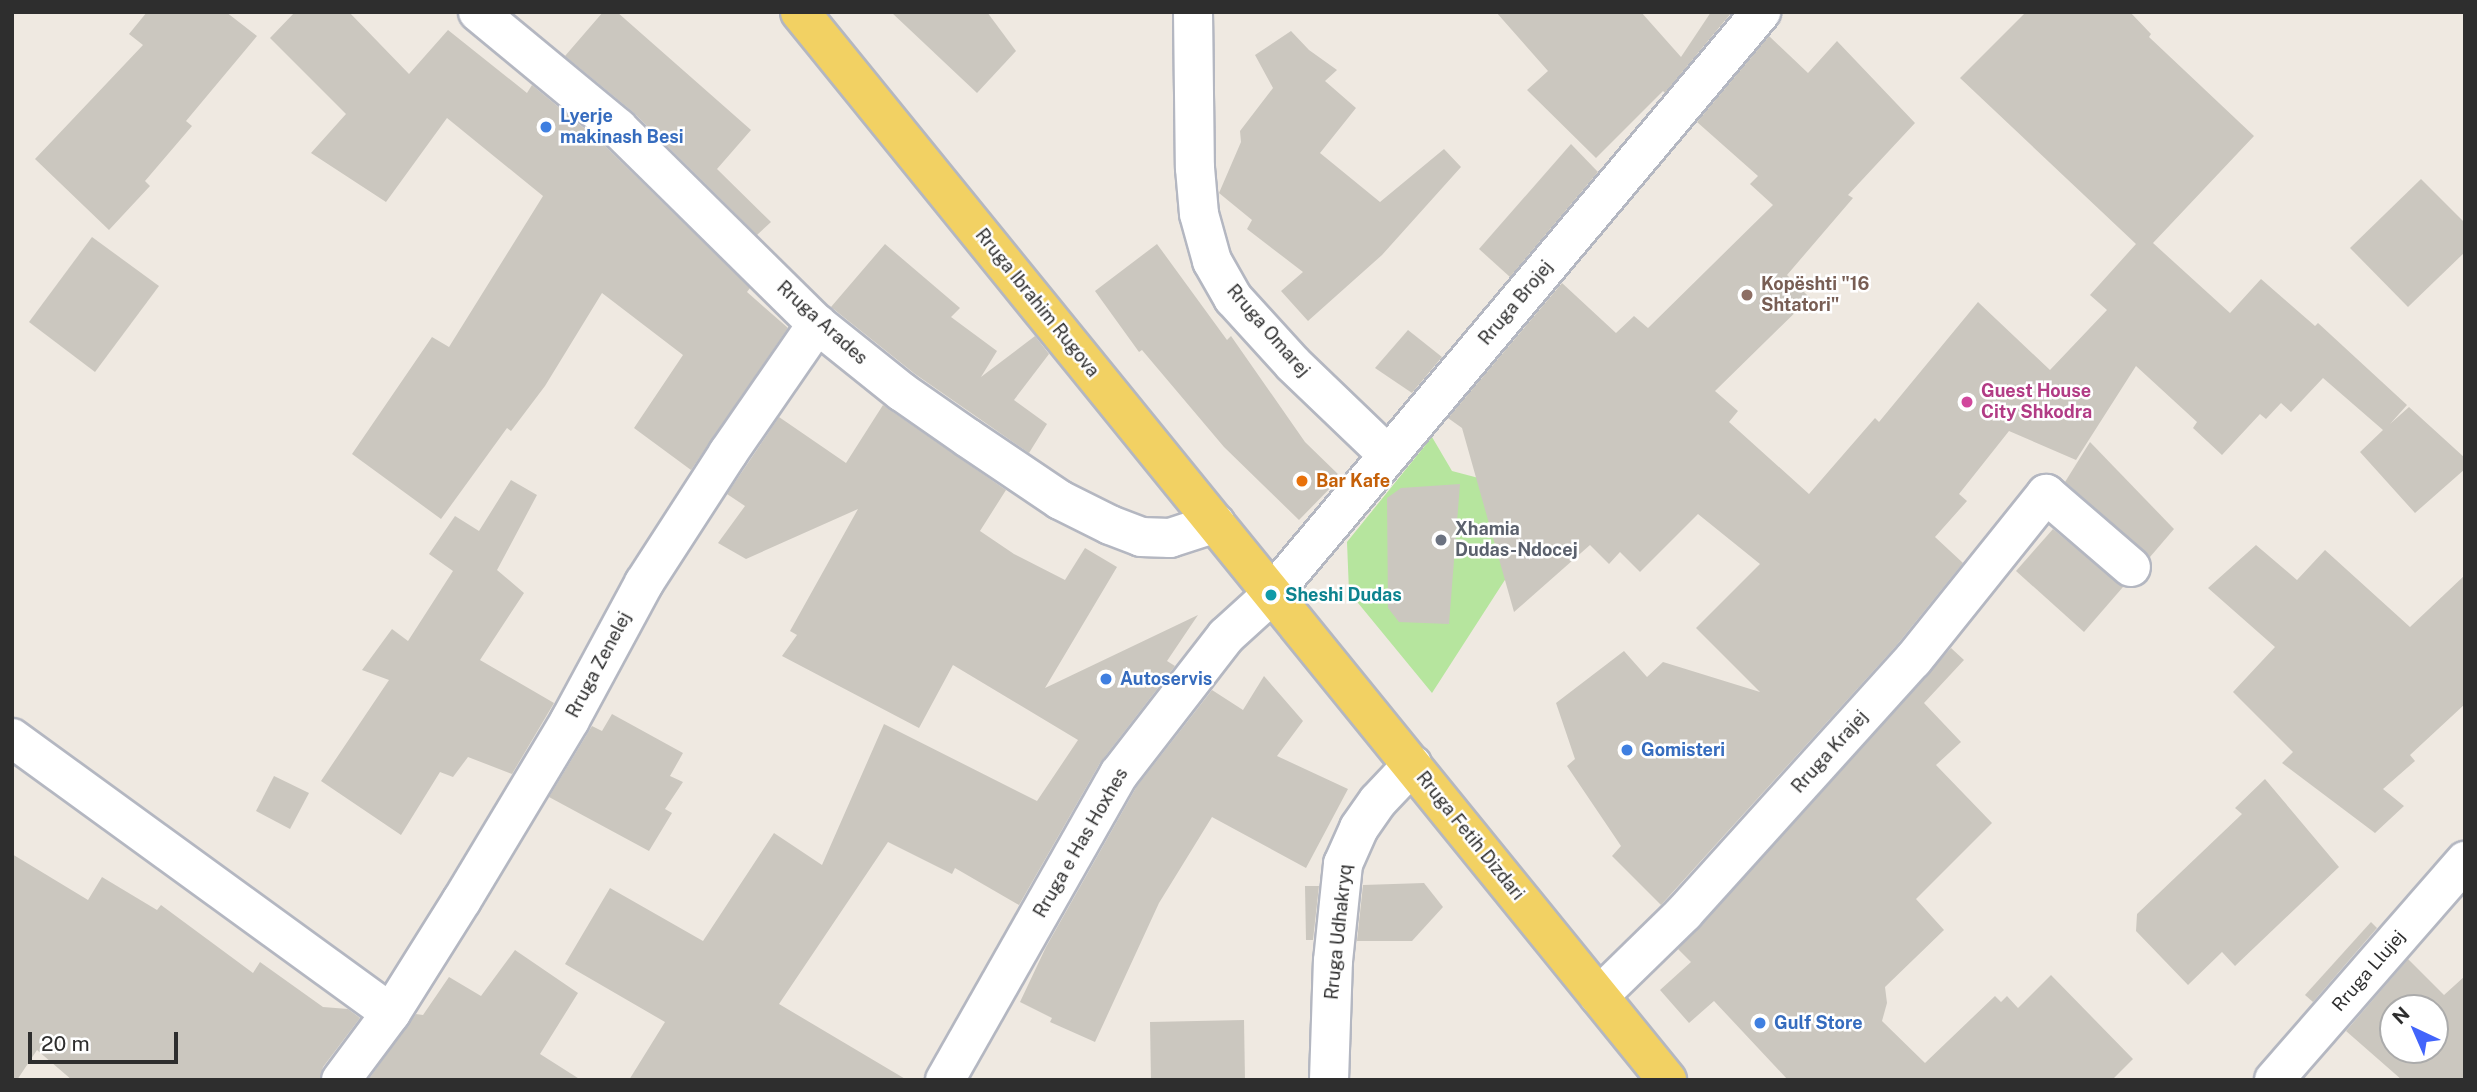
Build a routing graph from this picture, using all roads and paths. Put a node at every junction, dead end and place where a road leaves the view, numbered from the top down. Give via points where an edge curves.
1 (478, 12) edge
2 (800, 12) edge
3 (1193, 12) edge
4 (1761, 12) edge
5 (817, 324) junction
6 (1388, 455) junction
7 (1216, 523) junction
8 (2131, 567) dead end
9 (1271, 595) junction
10 (12, 738) edge
11 (1412, 765) junction
12 (2465, 861) edge
13 (1599, 996) junction
14 (391, 1013) junction
15 (341, 1080) edge
16 (945, 1080) edge
17 (1329, 1080) edge
18 (1667, 1080) edge
19 (2274, 1080) edge

1 - 5 street, Rruga Arades via 618,128
2 - 7 main road, Rruga Ibrahim Rugova
3 - 6 street, Rruga Omarej via 1195,169 1199,214 1212,261 1233,298 1293,364
4 - 6 street, Rruga Brojej
5 - 7 street, Rruga Arades via 968,438 1060,500 1110,526 1141,537 1170,538
5 - 14 street, Rruga Zenelej via 644,583 570,720
6 - 9 street, Rruga Brojej
7 - 9 main road, Rruga Ibrahim Rugova
8 - 13 street, Rruga Krajej via 2046,494 1913,660 1684,913
9 - 11 main road, Rruga Fetih Dizdari
9 - 16 street, Rruga e Has Hoxhes via 1226,636 1119,774
10 - 14 street
11 - 13 main road, Rruga Fetih Dizdari
11 - 17 street, Rruga Udhakryq via 1359,828 1343,864 1333,961
12 - 19 street, Rruga Llujej
13 - 18 main road, Rruga Fetih Dizdari
14 - 15 street, Rruga Zenelej

